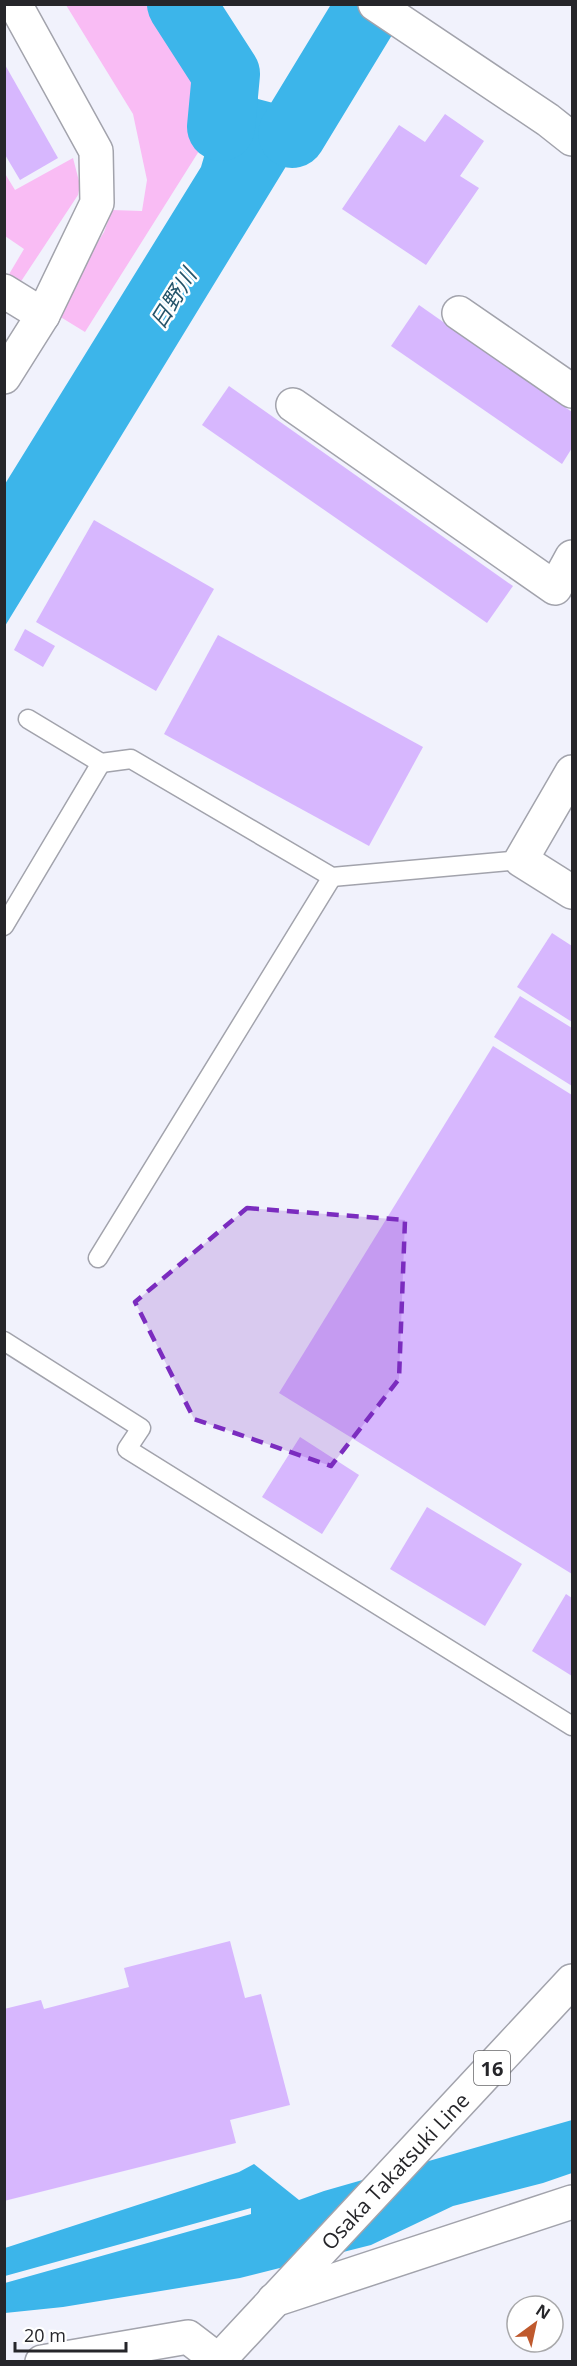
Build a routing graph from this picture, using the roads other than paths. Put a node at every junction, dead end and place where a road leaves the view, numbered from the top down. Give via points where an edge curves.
1 (15, 4) edge
2 (375, 4) edge
3 (573, 139) edge
4 (4, 291) edge
5 (459, 313) dead end
6 (42, 315) junction
7 (4, 377) edge
8 (573, 391) edge
9 (293, 405) dead end
10 (573, 557) edge
11 (28, 718) dead end
12 (101, 763) junction
13 (573, 772) edge
14 (521, 860) junction
15 (332, 877) junction
16 (573, 892) edge
17 (4, 926) edge
18 (98, 1258) dead end
19 (4, 1341) edge
20 (573, 1726) edge
21 (573, 1981) edge
22 (573, 2202) edge
23 (274, 2300) junction
24 (42, 2361) edge
25 (217, 2361) edge

1 - 6 street via 96,151 97,203
2 - 3 street
4 - 6 street
5 - 8 street
6 - 7 street
9 - 10 street via 555,588
11 - 12 lane
12 - 15 lane via 131,759
12 - 17 lane
13 - 14 street
14 - 15 lane
14 - 16 street
15 - 18 lane
19 - 20 lane via 141,1428 127,1449
21 - 23 street, Osaka Takatsuki Line / 16
22 - 23 street
23 - 25 street, Osaka Takatsuki Line / 16
24 - 25 street via 188,2337

